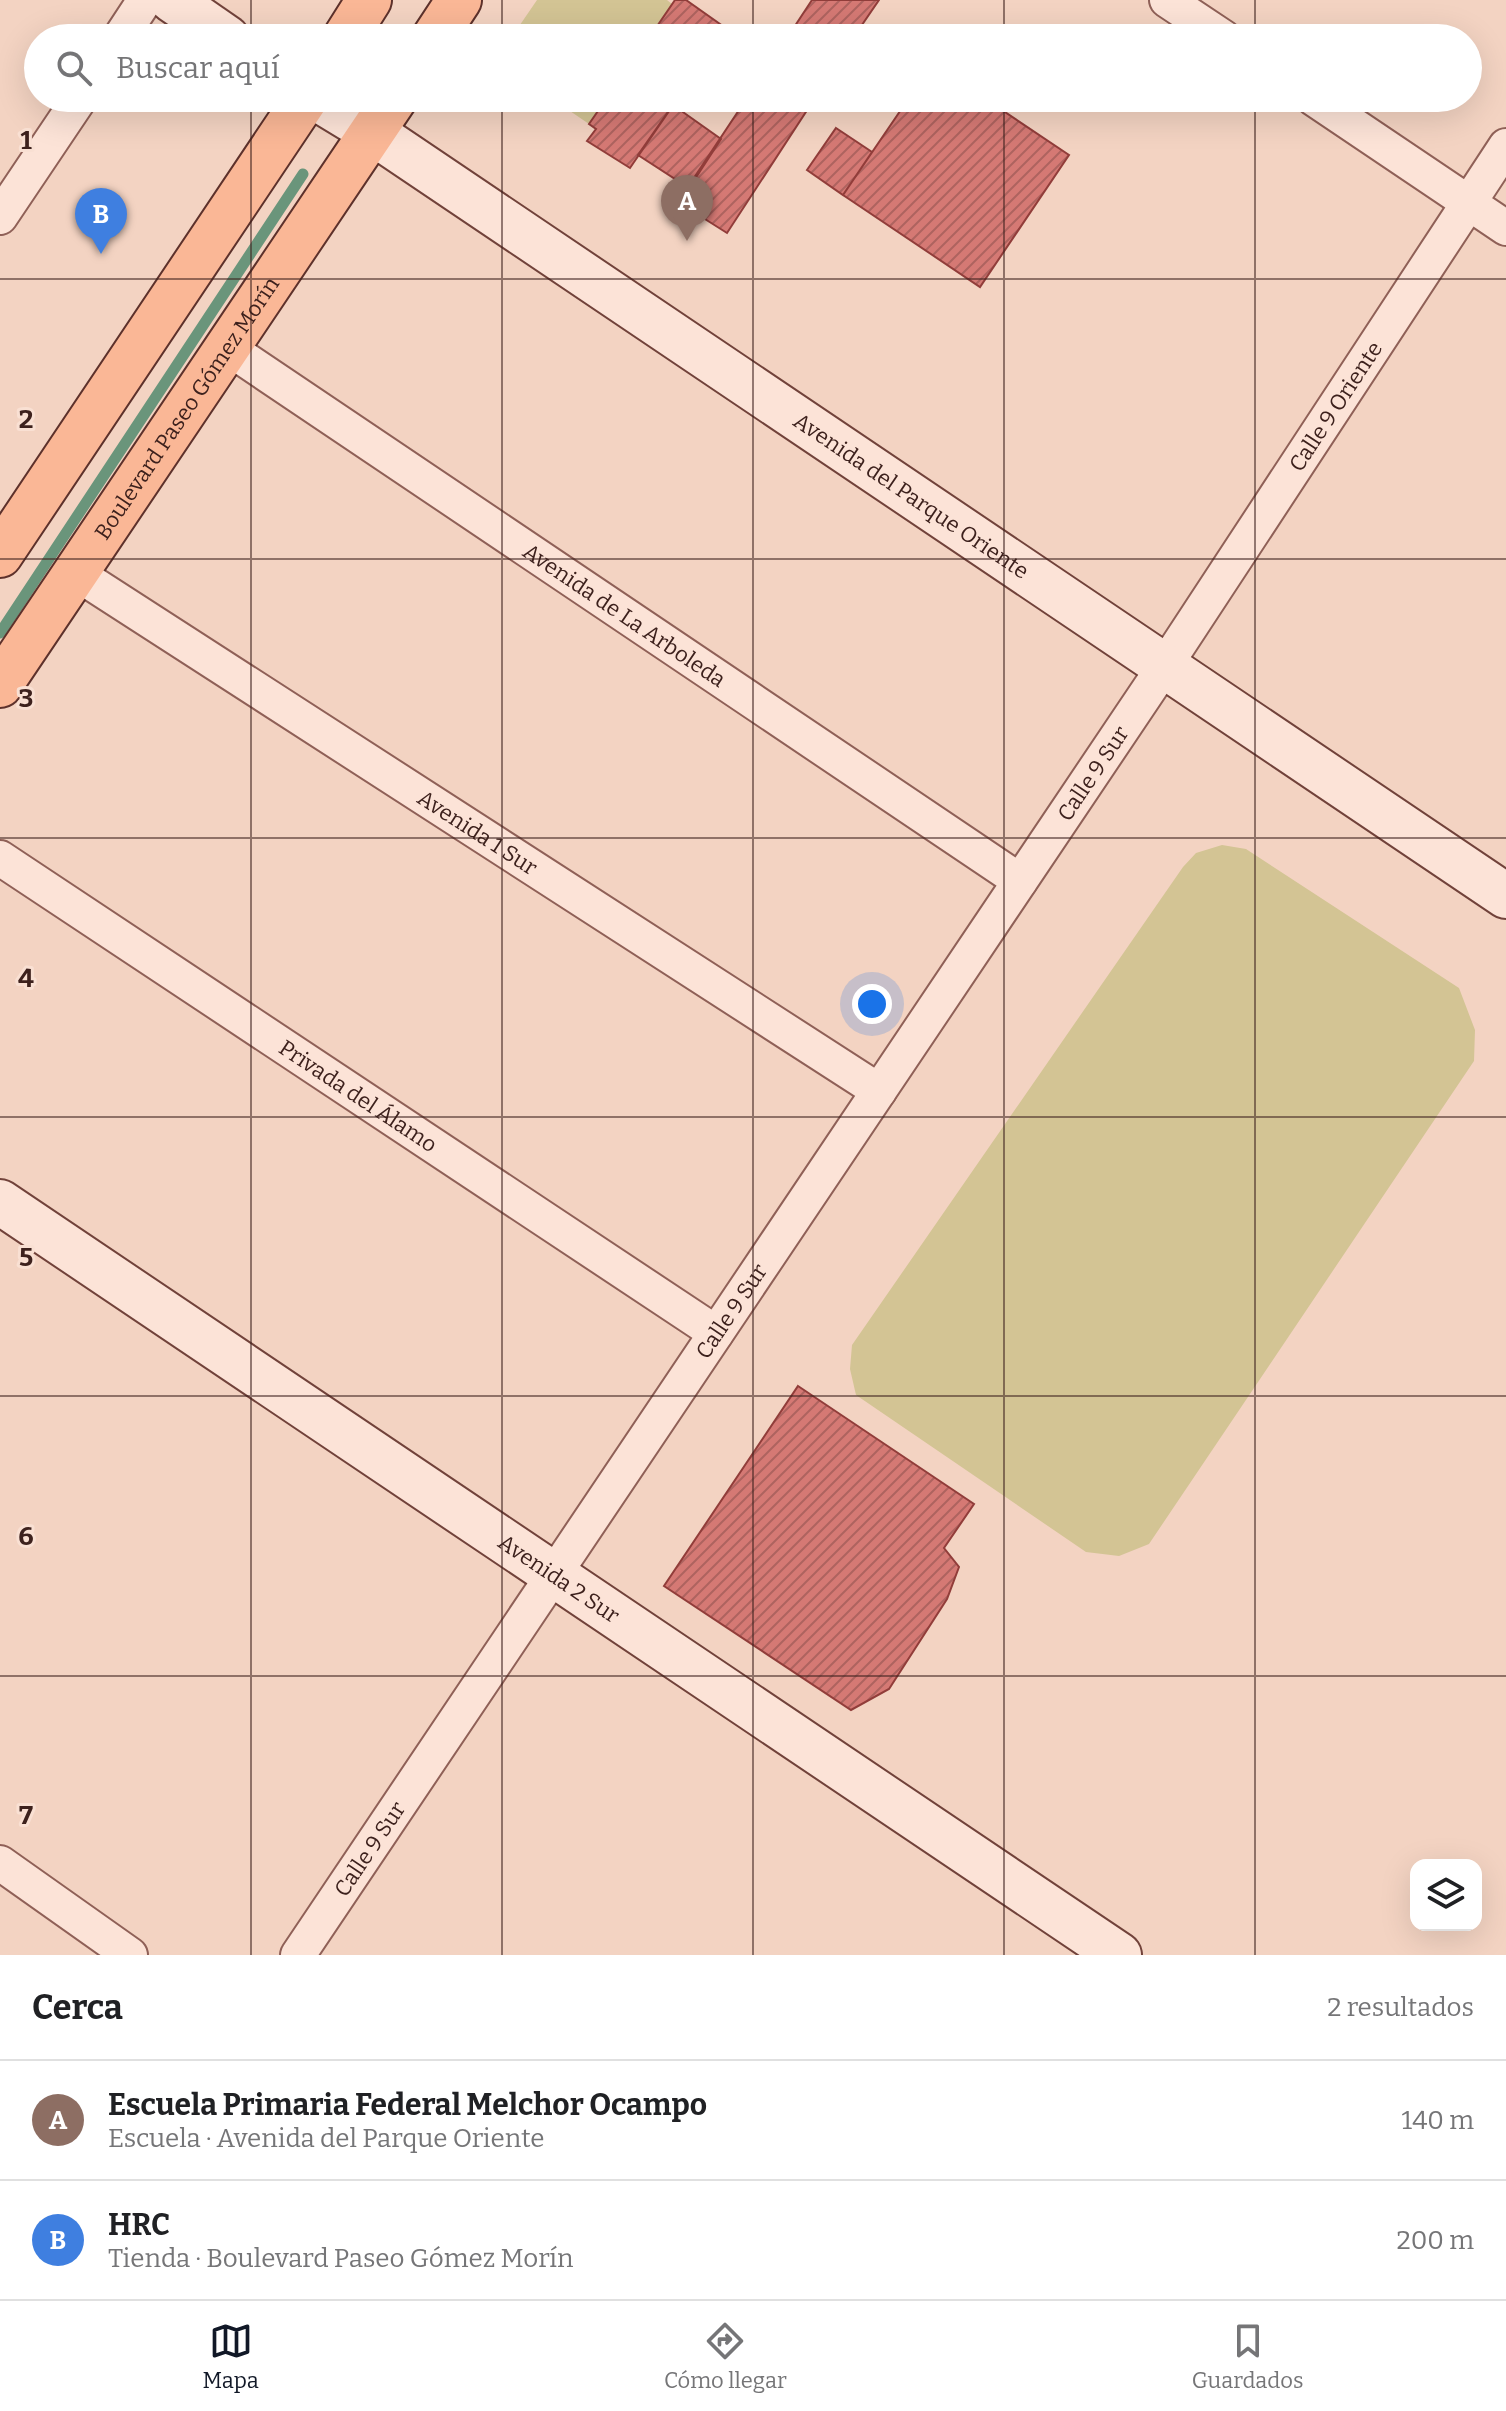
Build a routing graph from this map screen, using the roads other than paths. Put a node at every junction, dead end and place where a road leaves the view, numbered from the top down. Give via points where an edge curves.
1 (145, 0) edge
2 (172, 0) edge
3 (369, 0) edge
4 (459, 0) edge
5 (1167, 0) edge
6 (129, 24) edge
7 (207, 24) edge
8 (354, 24) edge
9 (443, 24) edge
10 (1203, 24) edge
11 (71, 112) edge
12 (296, 112) edge
13 (1334, 112) edge
14 (384, 115) edge
15 (1506, 146) edge
16 (1468, 202) junction
17 (0, 217) edge
18 (1506, 228) edge
19 (228, 348) junction
20 (7, 529) edge
21 (76, 573) junction
22 (1164, 667) junction
23 (0, 685) edge
24 (0, 858) edge
25 (1020, 881) junction
26 (1506, 896) edge
27 (879, 1091) junction
28 (0, 1202) edge
29 (716, 1333) junction
30 (554, 1575) junction
31 (0, 1863) edge
32 (130, 1955) edge
33 (298, 1955) edge
34 (1119, 1955) edge

1 - 6 street
2 - 7 main road
3 - 8 main road
4 - 9 main road
5 - 10 street
11 - 17 street
12 - 20 main road
13 - 16 street
14 - 19 main road, Boulevard Paseo Gómez Morín
14 - 22 main road, Avenida del Parque Oriente
15 - 16 street, Calle 9 Oriente
16 - 18 street
16 - 22 street, Calle 9 Oriente
19 - 21 main road, Boulevard Paseo Gómez Morín
19 - 25 street, Avenida de La Arboleda
21 - 23 main road, Boulevard Paseo Gómez Morín
21 - 27 street, Avenida 1 Sur
22 - 25 street, Calle 9 Sur
22 - 26 main road, Avenida del Parque Oriente
24 - 29 street, Privada del Álamo
25 - 27 street, Calle 9 Sur
27 - 29 street, Calle 9 Sur
28 - 30 main road, Avenida 2 Sur
29 - 30 street, Calle 9 Sur
30 - 33 street, Calle 9 Sur
30 - 34 main road, Avenida 2 Sur
31 - 32 street

